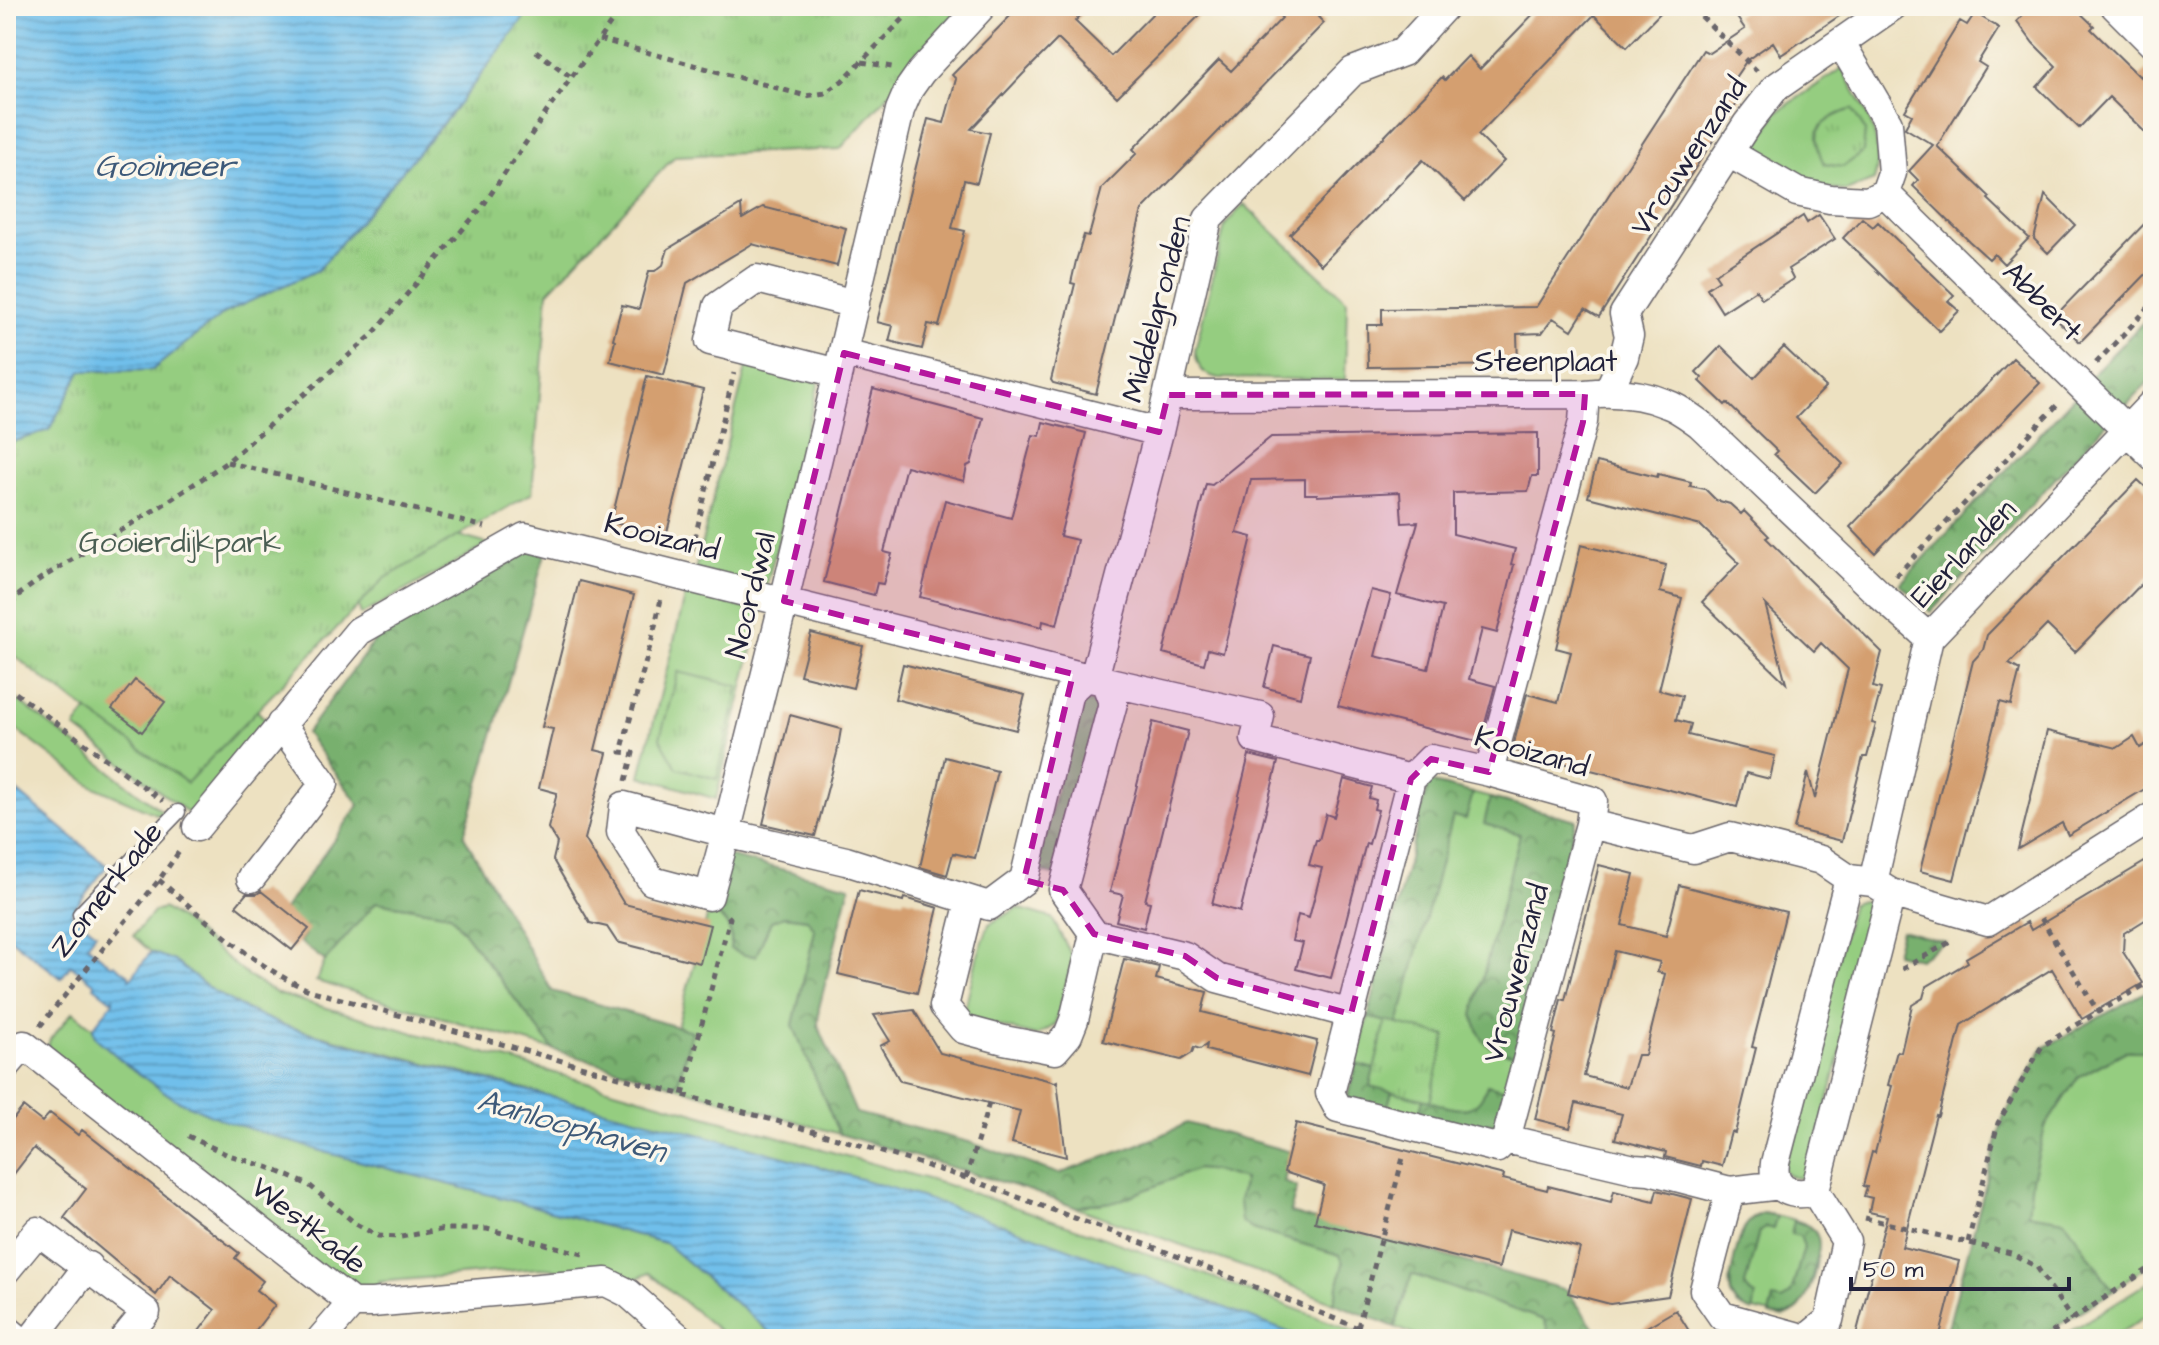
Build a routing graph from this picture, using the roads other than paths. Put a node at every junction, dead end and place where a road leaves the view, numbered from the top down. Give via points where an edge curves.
1 (982, 6) edge
2 (1445, 6) edge
3 (1893, 6) edge
4 (2115, 6) edge
5 (1841, 43) junction
6 (2153, 44) edge
7 (1729, 153) junction
8 (1885, 193) junction
9 (855, 304) junction
10 (841, 363) junction
11 (1597, 393) junction
12 (1168, 395) junction
13 (2153, 403) edge
14 (2127, 429) junction
15 (1159, 432) junction
16 (2153, 456) edge
17 (784, 601) junction
18 (1929, 638) junction
19 (1095, 679) junction
20 (281, 724) junction
21 (1489, 772) junction
22 (1411, 779) junction
23 (2153, 817) edge
24 (188, 820) joint
25 (1590, 824) junction
26 (726, 833) junction
27 (251, 878) dead end
28 (1024, 880) junction
29 (1871, 885) junction
30 (1063, 890) junction
31 (970, 901) junction
32 (80, 914) dead end
33 (1094, 934) junction
34 (1351, 1014) junction
35 (22, 1048) edge
36 (1506, 1139) junction
37 (1780, 1185) junction
38 (1730, 1191) junction
39 (1822, 1200) junction
40 (88, 1266) junction
41 (6, 1270) edge
42 (352, 1303) junction
43 (6, 1329) edge
44 (18, 1339) edge
45 (32, 1339) edge
46 (124, 1339) edge
47 (321, 1339) edge
48 (680, 1339) edge

1 - 9 street, Noordwal via 921,72 900,110
2 - 12 street, Middelgronden via 1403,52 1353,71 1208,219
3 - 5 street, Vrouwenzand
4 - 6 street
5 - 7 street, Vrouwenzand via 1775,88
5 - 8 street via 1888,123 1892,173
7 - 8 street via 1797,192 1868,201
7 - 11 street, Vrouwenzand via 1624,314 1629,336 1624,357
8 - 14 street, Abbert
9 - 10 street, Noordwal
9 - 10 street via 757,279 718,306 710,341
10 - 15 street
10 - 17 street, Noordwal
11 - 12 street, Steenplaat
11 - 18 street, Steenplaat via 1670,404 1700,424
11 - 21 street, Vrouwenzand via 1583,422
12 - 15 street, Middelgronden
13 - 14 street, Eierlanden
14 - 16 street, Abbert
14 - 18 street, Eierlanden
15 - 19 street, Middelgronden
17 - 19 street, Kooizand
17 - 20 street, Kooizand via 525,537 359,631
17 - 26 street, Noordwal
18 - 29 street, Eierlanden
19 - 22 street, Kooizand via 1260,716 1255,739
19 - 28 street, Middelgronden via 1069,692
19 - 30 street, Middelgronden via 1113,703
20 - 24 street
20 - 27 street via 324,784
21 - 22 street, Kooizand via 1431,759
21 - 25 street, Kooizand via 1593,801
22 - 34 street
23 - 29 street, Kooizand via 1988,921
24 - 32 lane
25 - 29 street, Kooizand via 1693,849 1730,837 1821,860
25 - 36 street, Vrouwenzand
26 - 26 street, Noordwal via 624,806 621,832 652,881 709,896
26 - 31 street via 846,861
28 - 30 street
28 - 31 street via 989,906
29 - 37 street, Eierlanden via 1775,1163 1773,1174
29 - 39 street, Eierlanden via 1867,989
30 - 33 street
31 - 33 street via 944,1006 963,1029 1055,1050 1074,1020
33 - 34 street via 1185,956 1217,978
34 - 36 street via 1330,1093 1338,1108 1497,1148
35 - 42 street, Westkade
36 - 38 street
37 - 38 street
37 - 39 street
38 - 39 street via 1704,1290 1722,1316 1806,1339 1829,1320 1846,1241
40 - 41 street via 38,1231
40 - 45 street
40 - 46 street via 146,1312
42 - 47 street
42 - 48 street, Westkade via 606,1282 628,1293
43 - 44 street

